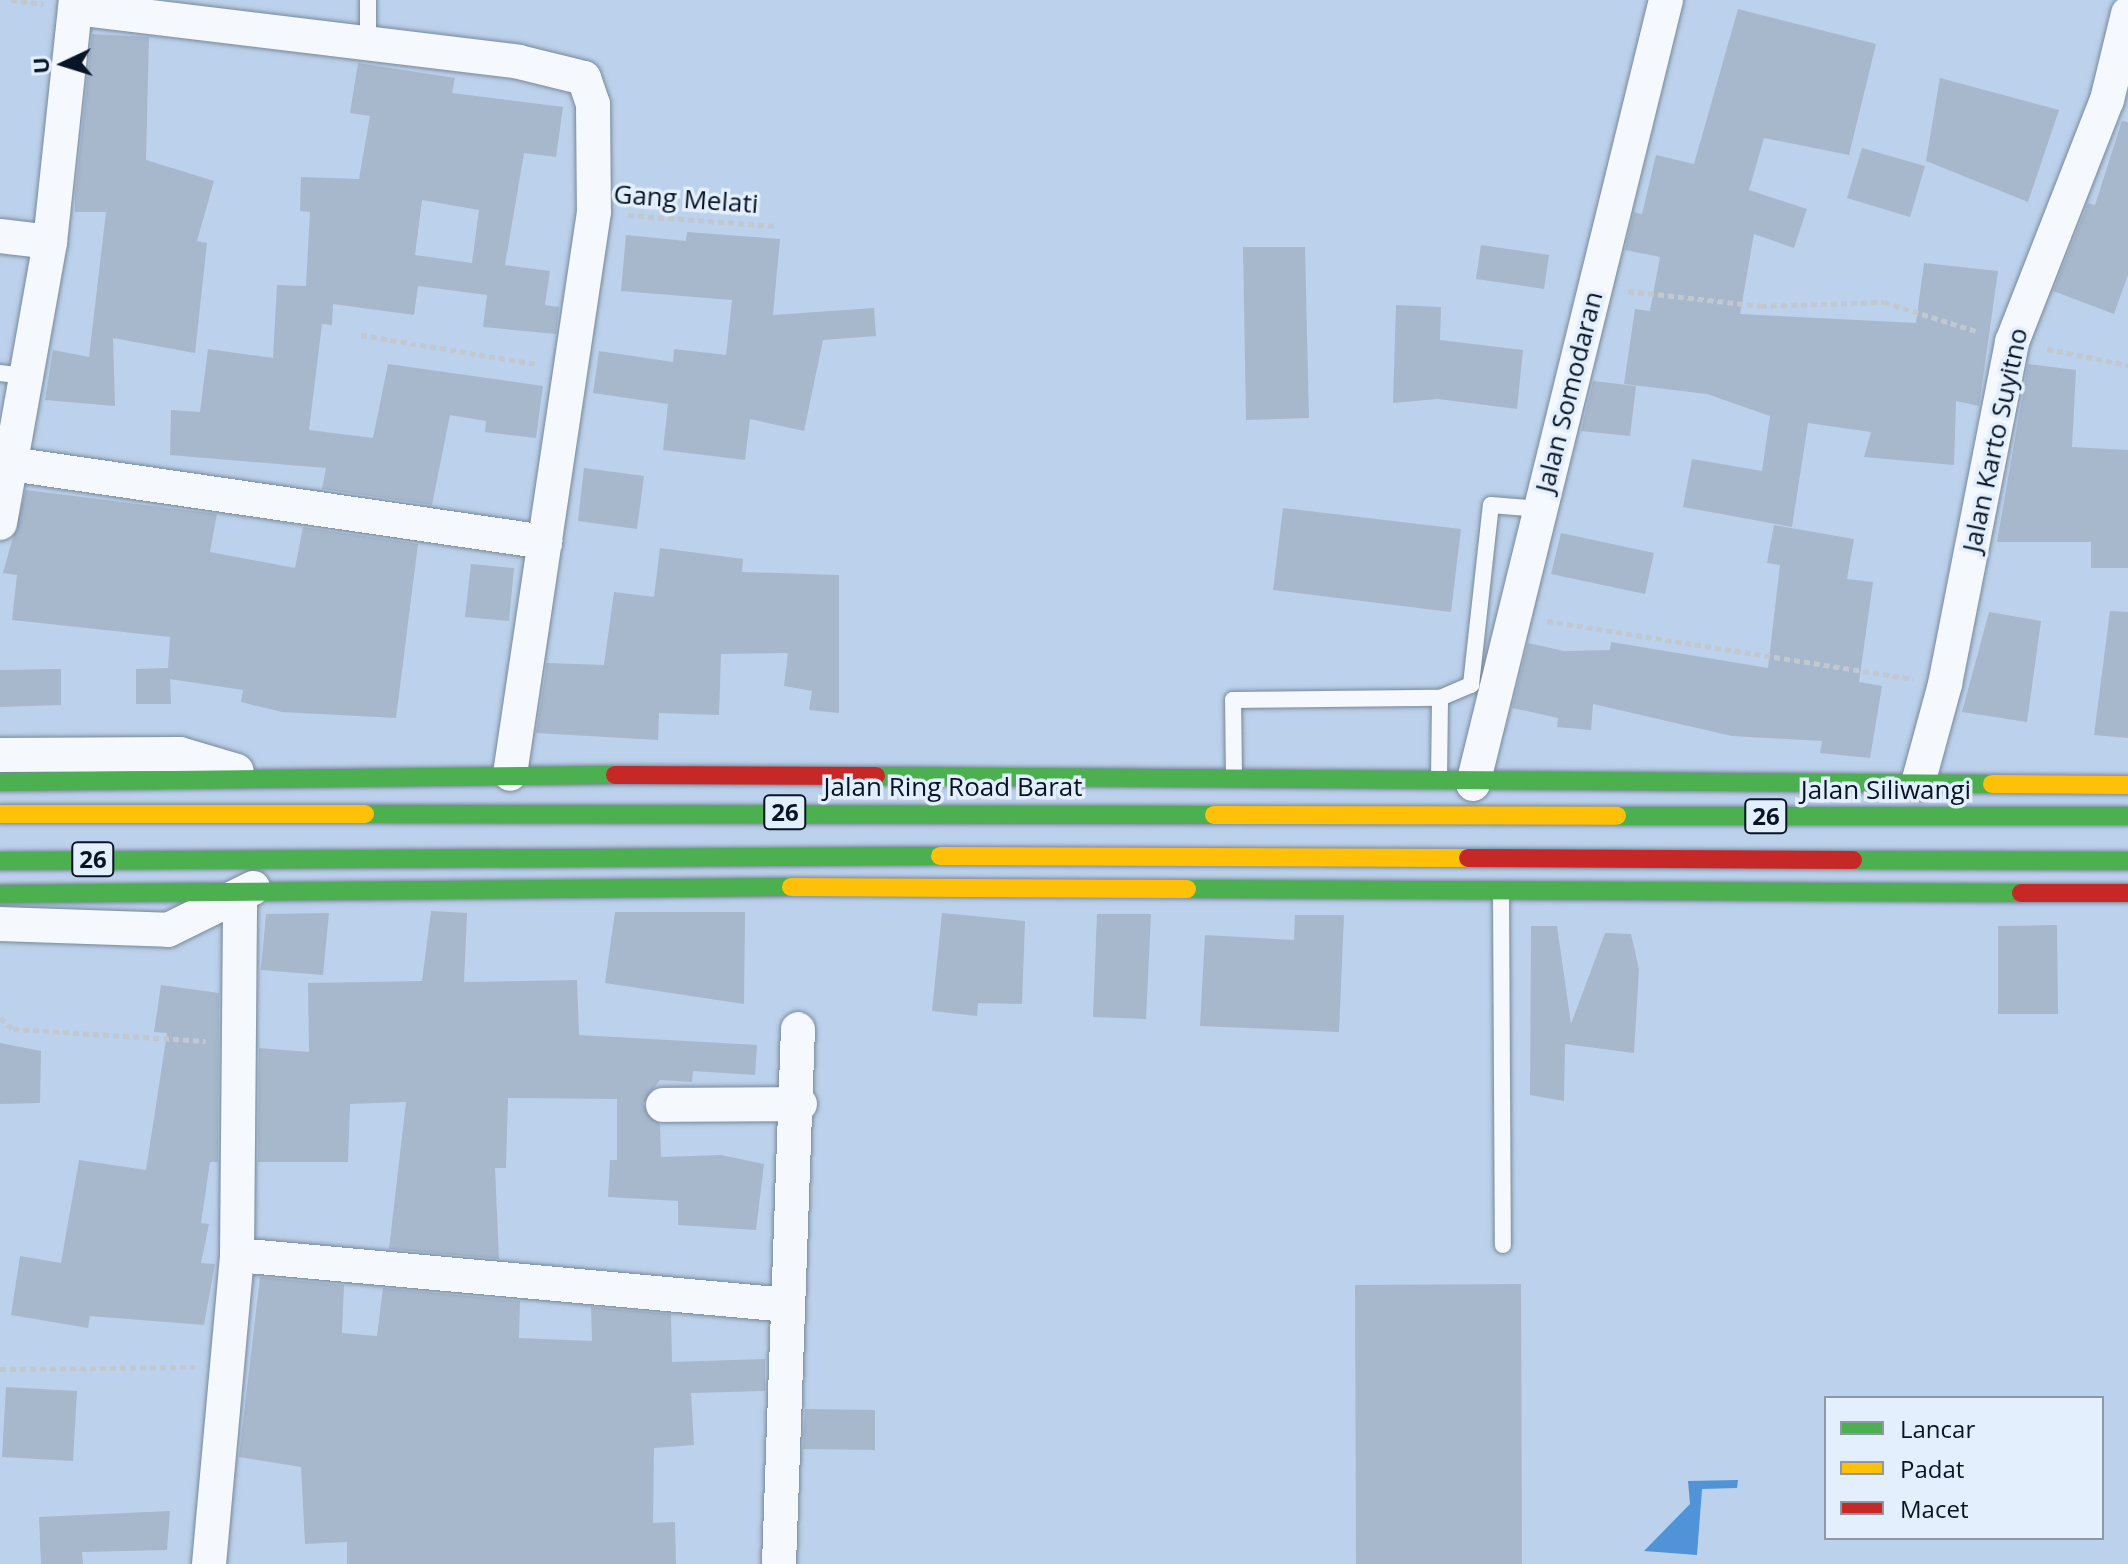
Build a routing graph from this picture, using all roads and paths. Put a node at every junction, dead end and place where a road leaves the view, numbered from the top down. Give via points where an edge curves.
1 (1666, 0) edge
2 (76, 4) edge
3 (368, 5) edge
4 (2128, 14) edge
5 (369, 41) junction
6 (2118, 103) edge
7 (594, 212) junction
8 (775, 226) dead end
9 (0, 236) edge
10 (50, 242) junction
11 (1595, 287) junction
12 (361, 335) dead end
13 (2012, 342) junction
14 (2128, 365) edge
15 (575, 370) junction
16 (13, 375) edge
17 (11, 464) junction
18 (1540, 509) junction
19 (0, 523) edge
20 (545, 542) junction
21 (1515, 615) junction
22 (1945, 684) junction
23 (1440, 698) junction
24 (0, 755) edge
25 (510, 774) junction
26 (0, 782) edge
27 (1439, 782) junction
28 (1719, 783) junction
29 (1918, 783) junction
30 (1234, 784) junction
31 (1473, 784) junction
32 (2128, 785) edge
33 (255, 796) junction
34 (0, 814) edge
35 (1405, 816) junction
36 (1719, 816) junction
37 (2128, 816) edge
38 (1048, 856) junction
39 (1408, 860) junction
40 (0, 861) edge
41 (2128, 861) edge
42 (252, 882) junction
43 (1045, 890) junction
44 (1501, 891) junction
45 (2128, 893) edge
46 (0, 894) edge
47 (0, 924) edge
48 (0, 1018) edge
49 (798, 1029) dead end
50 (238, 1043) junction
51 (800, 1104) junction
52 (663, 1105) dead end
53 (1503, 1245) dead end
54 (237, 1255) junction
55 (788, 1305) junction
56 (228, 1367) junction
57 (0, 1369) edge
58 (209, 1564) edge
59 (779, 1564) edge

1 - 11 street, Jalan Somodaran
2 - 5 street
2 - 10 street
3 - 5 lane
4 - 6 street, Jalan Karto Suyitno
5 - 7 street via 519,62 584,78 593,104
6 - 13 street, Jalan Karto Suyitno
7 - 8 path, Gang Melati
7 - 15 street
9 - 10 street
10 - 16 street
11 - 13 path via 1761,306 1884,302
11 - 18 street, Jalan Somodaran
12 - 15 path
13 - 14 path
13 - 22 street, Jalan Karto Suyitno
15 - 20 street
16 - 17 street
17 - 19 street
17 - 20 street
18 - 21 street, Jalan Somodaran
18 - 23 lane via 1491,505 1471,685
20 - 25 street
21 - 22 path
21 - 31 street, Jalan Somodaran
22 - 29 street, Jalan Karto Suyitno
23 - 27 lane
23 - 30 lane via 1233,700
24 - 33 street via 180,754
25 - 30 main road
25 - 33 main road
26 - 33 main road via 202,781
27 - 30 main road
27 - 31 main road
28 - 29 main road
28 - 31 main road
28 - 36 main road
29 - 32 main road
33 - 34 main road, Jalan Ring Road Barat / 26 via 165,812
33 - 35 main road, Jalan Ring Road Barat / 26
35 - 36 main road, Jalan Siliwangi / 26
35 - 39 main road
36 - 37 main road, Jalan Siliwangi / 26
38 - 39 main road, 26
38 - 42 main road, 26
38 - 43 main road
39 - 41 main road, 26
40 - 42 main road, 26 via 186,856
42 - 43 main road
42 - 46 main road via 186,893
42 - 47 street via 168,930
42 - 50 street
43 - 44 main road
44 - 45 main road
44 - 53 lane
48 - 50 path via 13,1029
49 - 51 street
50 - 54 street
51 - 52 street
51 - 55 street
54 - 55 street
54 - 56 street
55 - 59 street
56 - 57 path
56 - 58 street

